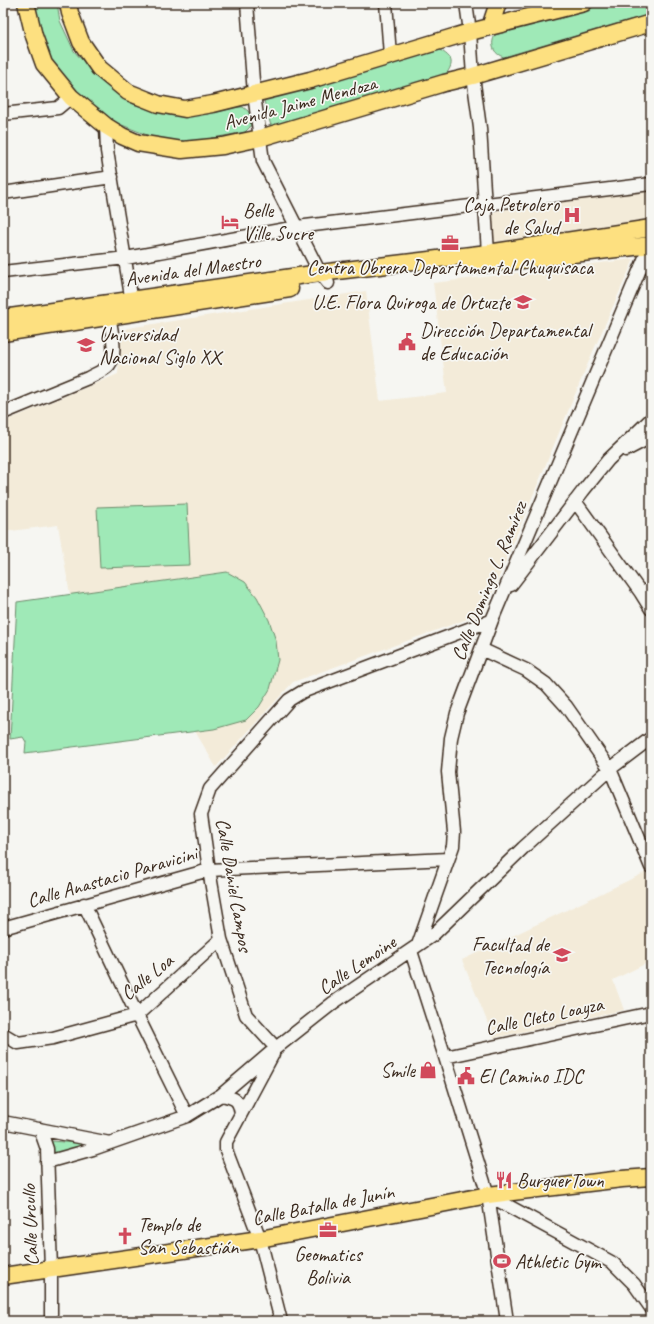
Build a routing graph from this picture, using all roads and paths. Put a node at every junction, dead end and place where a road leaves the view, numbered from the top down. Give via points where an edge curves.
1 (26, 3) edge
2 (68, 3) edge
3 (247, 3) edge
4 (386, 3) edge
5 (466, 3) edge
6 (498, 3) edge
7 (584, 3) edge
8 (651, 23) edge
9 (490, 27) junction
10 (470, 32) junction
11 (390, 55) junction
12 (474, 76) junction
13 (254, 94) junction
14 (71, 97) junction
15 (3, 114) edge
16 (106, 126) junction
17 (260, 138) junction
18 (112, 177) junction
19 (651, 184) edge
20 (3, 193) edge
21 (484, 203) junction
22 (297, 227) junction
23 (651, 228) edge
24 (651, 244) edge
25 (488, 253) junction
26 (126, 258) junction
27 (3, 272) edge
28 (324, 278) junction
29 (133, 306) junction
30 (109, 316) junction
31 (3, 318) edge
32 (3, 333) edge
33 (3, 413) edge
34 (651, 420) edge
35 (651, 437) edge
36 (608, 460) junction
37 (575, 501) junction
38 (646, 591) edge
39 (501, 599) junction
40 (651, 609) edge
41 (492, 620) junction
42 (481, 649) junction
43 (651, 738) edge
44 (610, 769) junction
45 (647, 843) edge
46 (448, 859) junction
47 (651, 867) edge
48 (209, 870) junction
49 (84, 904) junction
50 (3, 928) edge
51 (221, 938) junction
52 (415, 948) junction
53 (651, 1013) edge
54 (136, 1015) junction
55 (3, 1034) edge
56 (276, 1048) junction
57 (446, 1057) junction
58 (221, 1095) junction
59 (241, 1114) junction
60 (187, 1116) junction
61 (3, 1122) edge
62 (40, 1129) junction
63 (110, 1143) junction
64 (47, 1162) junction
65 (651, 1177) edge
66 (488, 1195) junction
67 (260, 1239) junction
68 (51, 1270) junction
69 (3, 1276) edge
70 (651, 1308) edge
71 (51, 1321) edge
72 (281, 1321) edge
73 (507, 1321) edge

1 - 14 main road, Avenida Jaime Mendoza via 44,64
2 - 13 main road, Avenida Jaime Mendoza via 81,42 99,68 128,92 158,104 185,109
3 - 13 street
4 - 11 street
5 - 10 street
6 - 9 main road
7 - 9 main road, Avenida Jaime Mendoza
8 - 12 main road, Avenida Jaime Mendoza
9 - 10 main road, Avenida Jaime Mendoza
10 - 11 main road, Avenida Jaime Mendoza
10 - 12 street
11 - 13 main road, Avenida Jaime Mendoza
12 - 17 main road, Avenida Jaime Mendoza
12 - 21 street
13 - 17 street
14 - 15 street via 58,108
14 - 16 main road, Avenida Jaime Mendoza
16 - 17 main road, Avenida Jaime Mendoza via 138,143 182,150 222,146
16 - 18 street
17 - 22 street via 263,161
18 - 20 street
18 - 26 street
19 - 21 street
21 - 22 street
21 - 25 street
22 - 26 street
22 - 28 street
23 - 25 main road, Avenida del Maestro
24 - 28 main road, Avenida del Maestro
24 - 39 street, Calle Domingo L. Ramírez
25 - 28 main road, Avenida del Maestro
26 - 27 street
26 - 29 street
28 - 29 main road, Avenida del Maestro
29 - 30 main road, Avenida del Maestro
29 - 31 main road, Avenida del Maestro
30 - 32 main road, Avenida del Maestro
30 - 33 street via 113,347 110,365 88,378
34 - 36 street
35 - 36 street
36 - 37 street
37 - 38 street
37 - 39 street
38 - 40 street
39 - 41 street, Calle Domingo L. Ramírez
41 - 42 street, Calle Domingo L. Ramírez
41 - 48 street, Calle Daniel Campos via 302,692 290,700 210,789 201,814
42 - 44 street via 526,670 546,684 566,706
42 - 46 street, Calle Domingo L. Ramírez via 457,713 451,738 448,772 454,832
43 - 44 street, Calle Lemoine
44 - 45 street
44 - 52 street, Calle Lemoine via 433,935
45 - 47 street
46 - 48 street, Calle Anastacio Paravicini
46 - 52 street, Calle Domingo L. Ramírez
48 - 49 street, Calle Anastacio Paravicini
48 - 51 street, Calle Daniel Campos
49 - 50 street, Calle Anastacio Paravicini
49 - 54 street
51 - 54 street, Calle Loa
51 - 56 street, Calle Daniel Campos via 246,1015
52 - 56 street, Calle Lemoine via 333,1003
52 - 57 street
53 - 57 street, Calle Cleto Loayza
54 - 55 street, Calle Loa via 53,1038 18,1043
54 - 60 street
56 - 58 street, Calle Lemoine
56 - 59 street
57 - 66 street
58 - 59 street via 236,1100 240,1105
58 - 60 street, Calle Lemoine
59 - 67 street via 226,1142 226,1150
60 - 63 street, Calle Lemoine
61 - 62 street
62 - 63 street
62 - 64 street, Calle Urcullo via 47,1149
63 - 64 street, Calle Lemoine
64 - 68 street, Calle Urcullo
65 - 66 main road, Calle Batalla de Junín
66 - 67 main road, Calle Batalla de Junín
66 - 70 street via 613,1263 634,1284
66 - 73 street
67 - 68 main road, Calle Batalla de Junín
67 - 72 street
68 - 69 main road, Calle Batalla de Junín
68 - 71 street, Calle Urcullo

